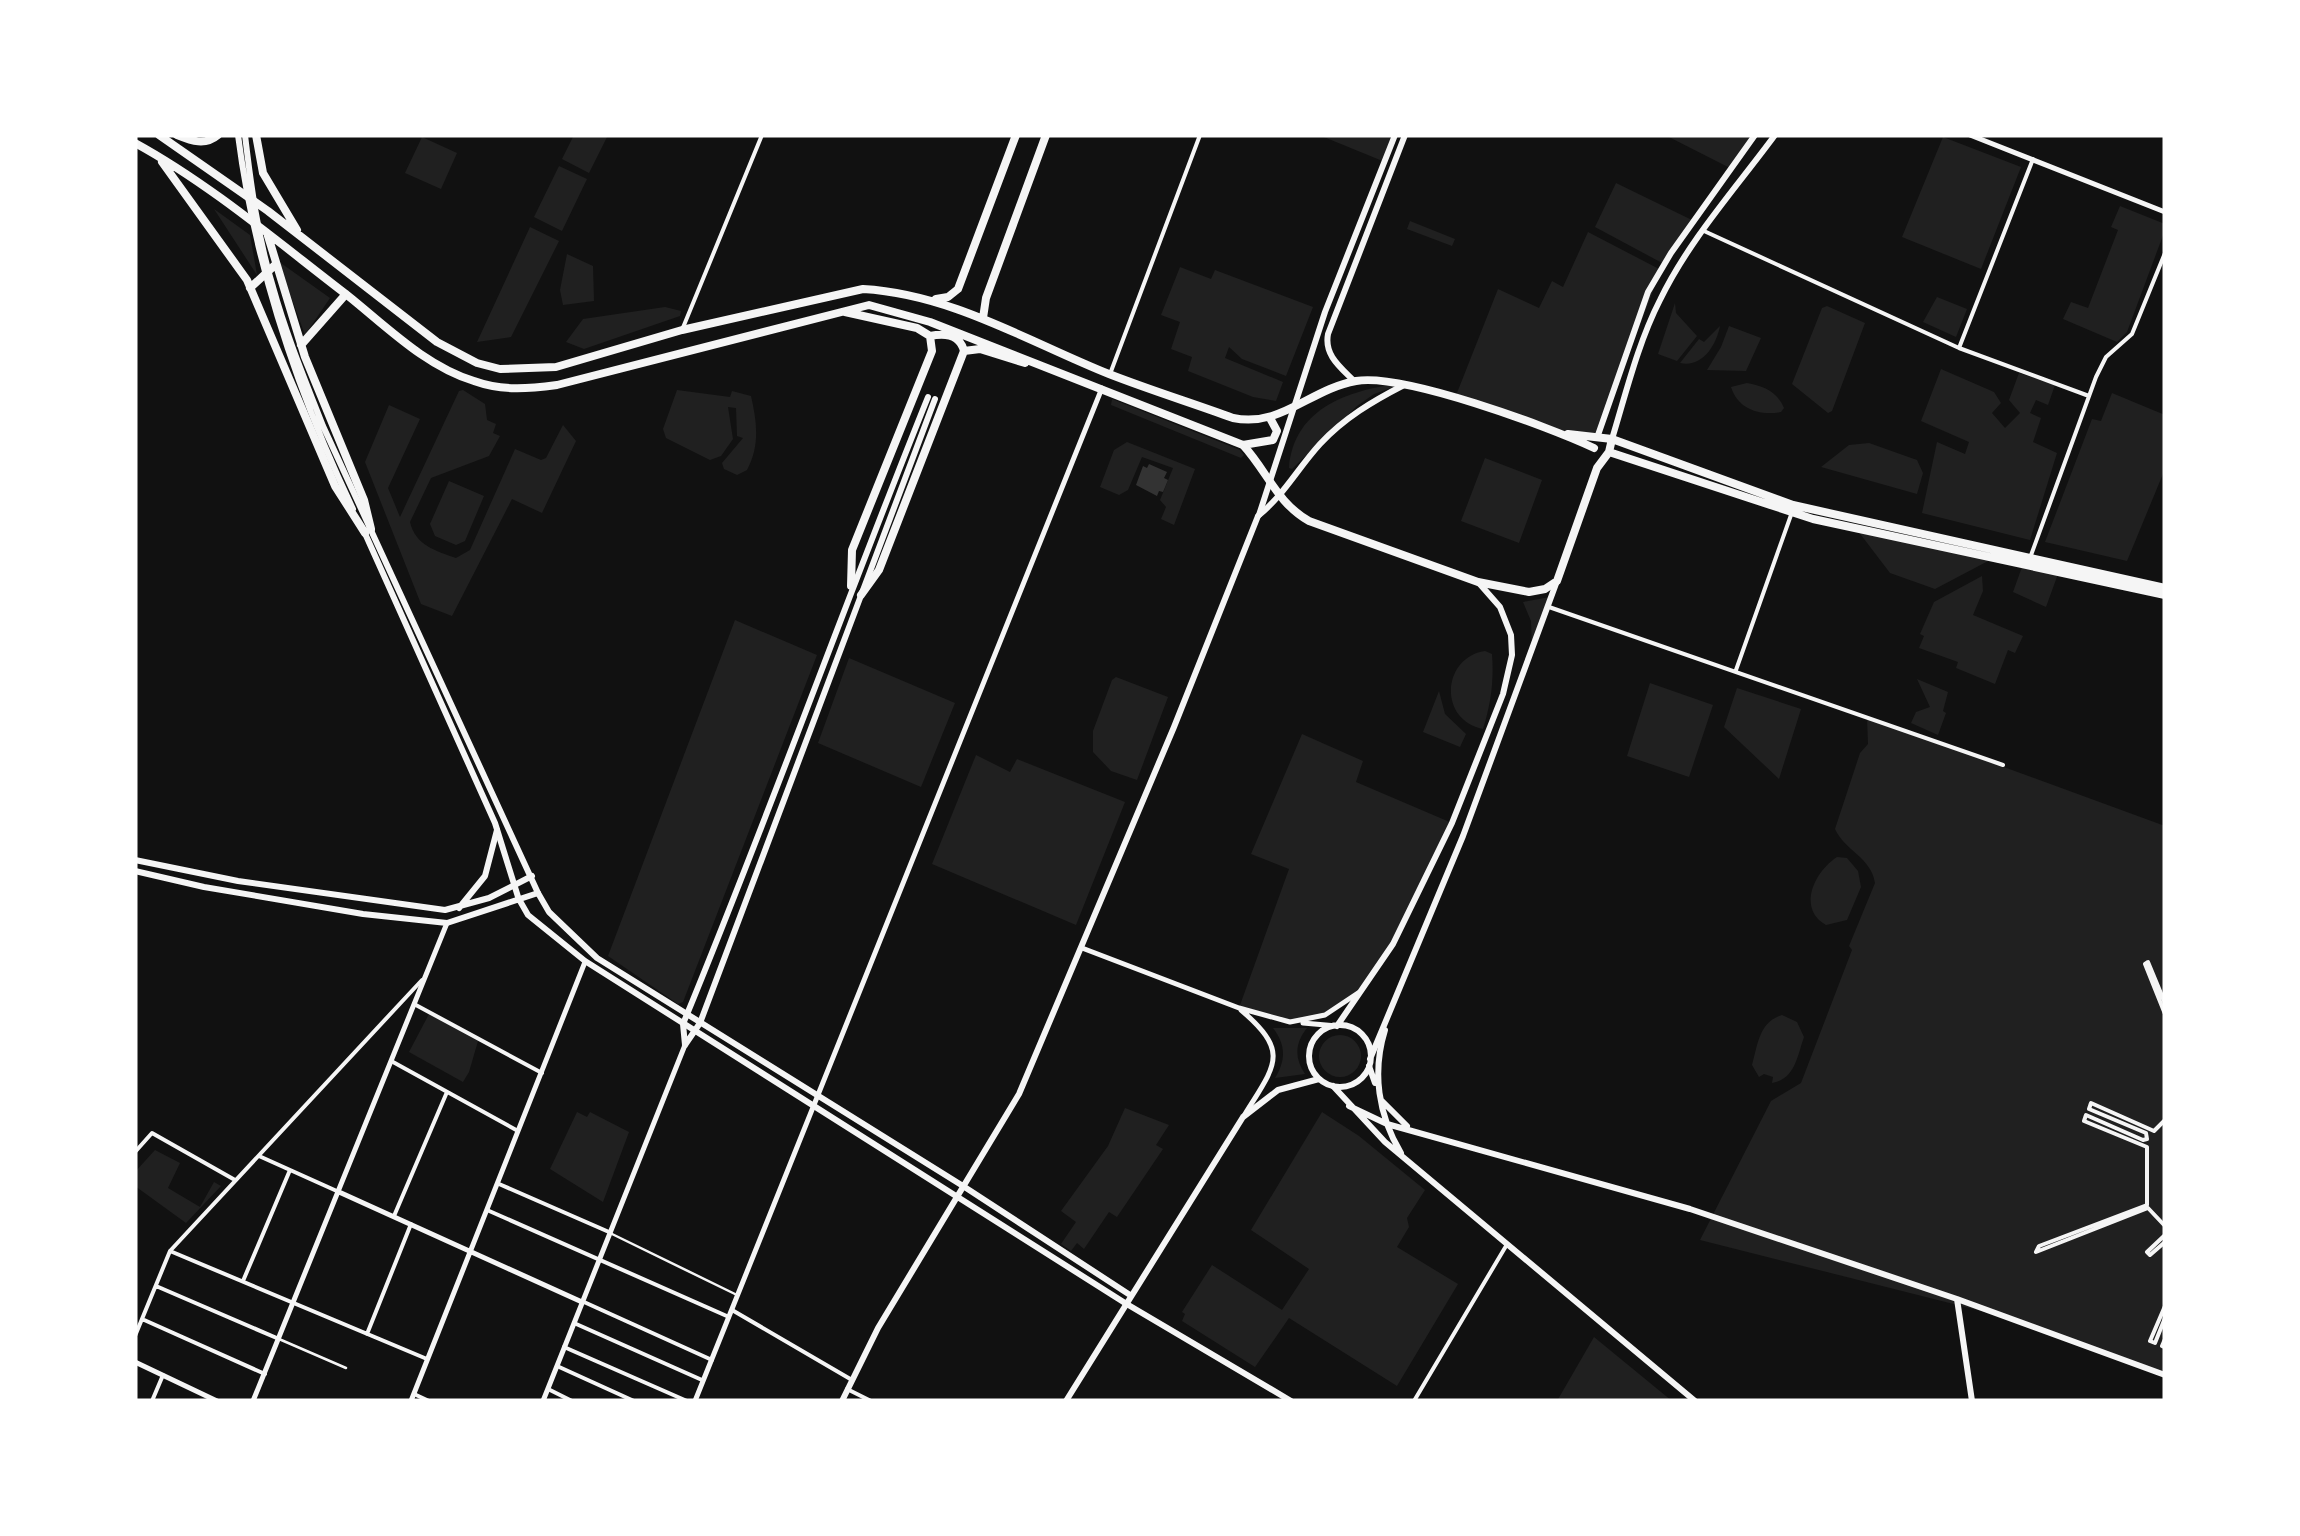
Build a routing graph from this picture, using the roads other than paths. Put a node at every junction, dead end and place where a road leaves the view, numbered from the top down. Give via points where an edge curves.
1 (160, 135) edge
2 (177, 135) edge
3 (218, 135) edge
4 (241, 135) edge
5 (256, 135) edge
6 (762, 135) edge
7 (1016, 135) edge
8 (1046, 135) edge
9 (1200, 135) edge
10 (1396, 135) edge
11 (1405, 135) edge
12 (1755, 135) edge
13 (1775, 135) edge
14 (1970, 135) edge
15 (135, 143) edge
16 (156, 154) junction
17 (2032, 160) junction
18 (2165, 212) edge
19 (1704, 231) junction
20 (268, 235) junction
21 (304, 241) junction
22 (2165, 253) edge
23 (275, 265) junction
24 (250, 288) junction
25 (346, 294) junction
26 (932, 300) junction
27 (838, 311) junction
28 (983, 318) junction
29 (682, 330) junction
30 (930, 336) junction
31 (301, 345) junction
32 (1959, 348) junction
33 (1628, 349) junction
34 (964, 350) junction
35 (1639, 353) junction
36 (1044, 367) junction
37 (1110, 374) junction
38 (1354, 381) junction
39 (1405, 384) junction
40 (1102, 388) junction
41 (2089, 396) junction
42 (1294, 406) junction
43 (1270, 418) junction
44 (1563, 434) junction
45 (1598, 435) junction
46 (1612, 439) junction
47 (1243, 445) junction
48 (1594, 448) junction
49 (1609, 452) junction
50 (1597, 468) junction
51 (1268, 479) junction
52 (1280, 498) junction
53 (1792, 509) junction
54 (1258, 516) junction
55 (368, 531) junction
56 (2030, 558) junction
57 (1557, 581) junction
58 (1478, 582) junction
59 (851, 586) junction
60 (2165, 591) edge
61 (861, 595) junction
62 (1549, 607) junction
63 (1736, 670) junction
64 (2002, 765) dead end
65 (497, 830) junction
66 (751, 854) junction
67 (762, 858) junction
68 (135, 860) edge
69 (135, 870) edge
70 (532, 876) junction
71 (515, 886) junction
72 (538, 893) junction
73 (520, 901) junction
74 (458, 909) junction
75 (447, 924) junction
76 (1082, 948) junction
77 (585, 961) junction
78 (425, 977) junction
79 (1366, 986) junction
80 (2165, 1003) edge
81 (414, 1004) junction
82 (1238, 1008) junction
83 (2165, 1014) edge
84 (687, 1015) junction
85 (1290, 1022) junction
86 (1387, 1022) junction
87 (700, 1023) junction
88 (683, 1024) junction
89 (1337, 1026) junction
90 (696, 1032) junction
91 (686, 1045) junction
92 (392, 1062) junction
93 (1370, 1062) junction
94 (542, 1073) junction
95 (1319, 1079) junction
96 (1333, 1086) junction
97 (447, 1092) junction
98 (819, 1098) junction
99 (1380, 1098) junction
100 (1349, 1106) junction
101 (815, 1107) junction
102 (1243, 1117) junction
103 (2165, 1120) edge
104 (1386, 1124) junction
105 (1412, 1130) junction
106 (518, 1132) junction
107 (135, 1152) edge
108 (259, 1156) junction
109 (1404, 1158) junction
110 (290, 1170) junction
111 (236, 1181) junction
112 (498, 1183) junction
113 (963, 1186) junction
114 (339, 1192) junction
115 (957, 1196) junction
116 (486, 1210) junction
117 (394, 1216) junction
118 (411, 1224) junction
119 (2165, 1226) edge
120 (609, 1232) junction
121 (1507, 1244) junction
122 (170, 1250) junction
123 (470, 1252) junction
124 (599, 1258) junction
125 (242, 1281) junction
126 (156, 1286) junction
127 (738, 1296) junction
128 (1128, 1299) junction
129 (1957, 1299) junction
130 (582, 1302) junction
131 (294, 1303) junction
132 (2165, 1306) edge
133 (731, 1314) junction
134 (2165, 1318) edge
135 (142, 1319) junction
136 (574, 1323) junction
137 (367, 1334) junction
138 (135, 1336) edge
139 (279, 1338) junction
140 (2165, 1338) edge
141 (564, 1347) junction
142 (2165, 1347) edge
143 (427, 1358) junction
144 (712, 1360) junction
145 (135, 1362) edge
146 (557, 1366) junction
147 (346, 1368) dead end
148 (265, 1374) junction
149 (163, 1375) junction
150 (2165, 1375) edge
151 (704, 1380) junction
152 (850, 1384) junction
153 (548, 1390) junction
154 (412, 1397) edge
155 (205, 1398) edge
156 (152, 1401) edge
157 (216, 1401) edge
158 (254, 1401) edge
159 (429, 1401) edge
160 (543, 1401) edge
161 (572, 1401) edge
162 (634, 1401) edge
163 (687, 1401) edge
164 (695, 1401) edge
165 (842, 1401) edge
166 (871, 1401) edge
167 (1066, 1401) edge
168 (1291, 1401) edge
169 (1414, 1401) edge
170 (1695, 1401) edge
171 (1972, 1401) edge

1 - 21 highway
2 - 3 highway via 198,143
4 - 55 main road via 264,281 308,407
5 - 21 highway via 263,173
6 - 29 street
7 - 26 highway via 958,289
8 - 28 highway
9 - 37 street
10 - 42 main road
11 - 38 main road via 1328,334 1331,355
12 - 33 main road via 1671,253 1648,292
13 - 19 main road
14 - 17 street
15 - 16 highway
16 - 20 highway
16 - 24 highway
17 - 18 street
17 - 32 street
19 - 32 street
19 - 35 main road via 1660,300
20 - 23 highway
20 - 25 highway
21 - 29 highway via 438,342 478,362 513,370 556,368
22 - 41 street via 2132,334 2106,357
23 - 24 highway
23 - 31 highway
24 - 55 highway via 331,477
25 - 27 highway via 423,356 469,380 508,390 557,385
25 - 31 highway
26 - 28 highway
26 - 29 highway via 863,289
27 - 30 highway
27 - 36 highway via 869,305 888,310
28 - 37 highway
30 - 34 highway via 953,336
30 - 59 highway via 932,350 852,550
31 - 55 highway via 364,500
32 - 41 street
33 - 35 main road
33 - 45 main road
34 - 36 highway
34 - 61 highway via 879,570
35 - 46 main road
36 - 40 highway
37 - 43 highway via 1233,418
38 - 39 highway
38 - 42 highway
39 - 44 highway
39 - 52 main road via 1348,418
40 - 47 highway
40 - 98 street
41 - 56 street
42 - 43 highway
42 - 51 main road
43 - 47 highway via 1277,431 1272,440
44 - 45 highway
44 - 48 highway
45 - 46 highway
45 - 48 highway
46 - 49 highway
46 - 53 highway
47 - 51 highway
48 - 50 highway
49 - 50 highway
49 - 53 highway
50 - 57 highway
51 - 52 highway
51 - 54 main road
52 - 54 main road
52 - 58 highway via 1309,521
53 - 56 highway
53 - 60 highway
53 - 63 street
54 - 76 main road
55 - 65 main road
55 - 70 main road
56 - 60 highway
57 - 58 highway via 1529,592
57 - 62 main road
58 - 79 main road via 1500,607 1511,636 1503,694 1452,823
59 - 61 main road via 932,398
59 - 66 main road
61 - 67 main road
62 - 63 street
62 - 86 main road
63 - 64 street
65 - 71 main road
65 - 74 main road via 485,876
66 - 67 main road
66 - 84 main road
67 - 87 main road
68 - 74 main road via 406,907
69 - 75 main road
70 - 71 main road
70 - 72 main road
71 - 73 main road
71 - 74 main road
72 - 73 main road
72 - 84 main road via 597,958
73 - 75 main road
73 - 77 main road
75 - 78 street
76 - 82 street
76 - 113 main road via 1018,1094
77 - 88 main road
77 - 94 street
78 - 81 street
78 - 108 street
79 - 85 street via 1325,1015
79 - 89 main road
80 - 83 street via 2148,962
81 - 92 street
81 - 94 street
82 - 85 street
82 - 102 street via 1266,1031 1273,1047 1265,1080
84 - 87 main road
84 - 88 main road
85 - 89 street
86 - 93 main road
86 - 99 main road via 1378,1062
87 - 90 main road
87 - 98 main road
88 - 90 main road
88 - 91 main road
89 - 93 main road via 1361,1034
89 - 95 main road via 1312,1044 1310,1062
90 - 91 main road
90 - 101 main road
91 - 120 street
92 - 97 street
92 - 114 street
93 - 96 main road via 1352,1085
93 - 99 main road
94 - 106 street
95 - 96 main road
95 - 102 main road via 1278,1090
96 - 100 main road
97 - 106 street
97 - 117 street
98 - 101 street
98 - 113 main road
99 - 104 main road
99 - 105 main road
100 - 104 main road
100 - 109 main road
101 - 115 main road
101 - 127 street
102 - 128 main road
103 - 119 street via 2154,1131 2091,1103 2088,1109 2146,1133 2143,1140 2086,1116 2084,1121 2147,1147 2147,1205 2036,1252 2148,1208
104 - 105 main road
104 - 109 main road
105 - 129 main road via 1690,1209
106 - 112 street
107 - 111 street via 152,1133
108 - 110 street
108 - 111 street
109 - 121 main road
110 - 114 street
110 - 125 street
111 - 122 street
112 - 116 street
112 - 120 street
113 - 115 main road
113 - 128 main road
114 - 117 street
114 - 131 street
115 - 128 main road
115 - 152 main road
116 - 123 street
116 - 124 street
117 - 118 street
118 - 123 street
118 - 137 street
120 - 124 street
120 - 127 lane
121 - 169 street
121 - 170 main road
122 - 125 street
122 - 126 street
123 - 130 street
123 - 143 street
124 - 130 street
124 - 133 street
125 - 131 street
126 - 135 street
126 - 139 street
127 - 133 street
128 - 167 main road
128 - 168 main road
129 - 150 main road
129 - 171 main road
130 - 136 street
130 - 144 street
131 - 137 street
131 - 139 street
132 - 134 street via 2150,1341 2155,1343
133 - 144 street
133 - 152 street
135 - 138 street
135 - 148 street
136 - 141 street
136 - 151 street
137 - 143 street
139 - 147 lane
139 - 148 street
140 - 142 street
141 - 146 street
141 - 163 street
143 - 154 street
144 - 151 street
145 - 149 street
146 - 153 street
146 - 162 street
148 - 158 street
149 - 155 street
149 - 156 street
151 - 164 street
152 - 165 main road
152 - 166 street
153 - 160 street
153 - 161 street
154 - 159 street
155 - 157 street

